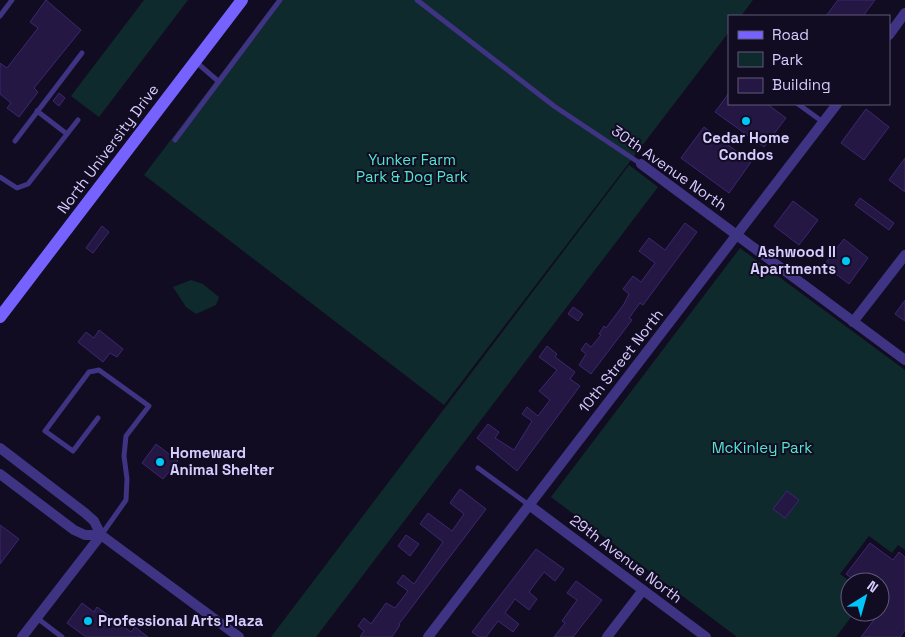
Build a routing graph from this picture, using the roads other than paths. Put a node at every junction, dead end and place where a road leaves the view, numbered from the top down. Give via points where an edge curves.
1 (12, 0) edge
2 (242, 0) edge
3 (280, 0) edge
4 (417, 0) edge
5 (905, 14) edge
6 (0, 16) edge
7 (890, 34) edge
8 (82, 52) dead end
9 (195, 62) junction
10 (218, 81) junction
11 (799, 105) edge
12 (836, 105) edge
13 (37, 111) junction
14 (78, 120) dead end
15 (823, 122) junction
16 (67, 134) junction
17 (175, 140) dead end
18 (15, 141) dead end
19 (641, 164) joint
20 (0, 178) edge
21 (738, 236) junction
22 (905, 255) edge
23 (0, 317) edge
24 (854, 322) junction
25 (905, 360) edge
26 (98, 418) dead end
27 (0, 448) edge
28 (478, 468) dead end
29 (0, 474) edge
30 (529, 505) junction
31 (102, 535) junction
32 (644, 590) junction
33 (37, 618) junction
34 (22, 637) edge
35 (62, 637) edge
36 (239, 637) edge
37 (428, 637) edge
38 (607, 637) edge
39 (706, 637) edge

1 - 6 lane
2 - 9 main road, North University Drive
3 - 10 lane
4 - 19 lane, 30th Avenue North via 554,106
5 - 7 street
8 - 13 lane
9 - 10 lane
9 - 23 main road, North University Drive
10 - 17 lane
11 - 15 lane
12 - 15 street, 10th Street North
13 - 16 lane
13 - 18 lane
14 - 16 lane
15 - 21 street, 10th Street North
16 - 20 lane via 23,188 12,186
19 - 21 street, 30th Avenue North
21 - 24 street, 30th Avenue North
21 - 30 street, 10th Street North
22 - 24 street
24 - 25 street, 30th Avenue North
26 - 31 lane via 72,451 45,430 89,372 99,370 149,406 126,436 126,500
27 - 31 street via 85,512
28 - 30 lane
29 - 31 street via 74,530 85,535
30 - 32 street, 29th Avenue North
30 - 37 street, 10th Street North
31 - 33 street
31 - 36 street
32 - 38 street
32 - 39 street, 29th Avenue North
33 - 34 street
33 - 35 lane

